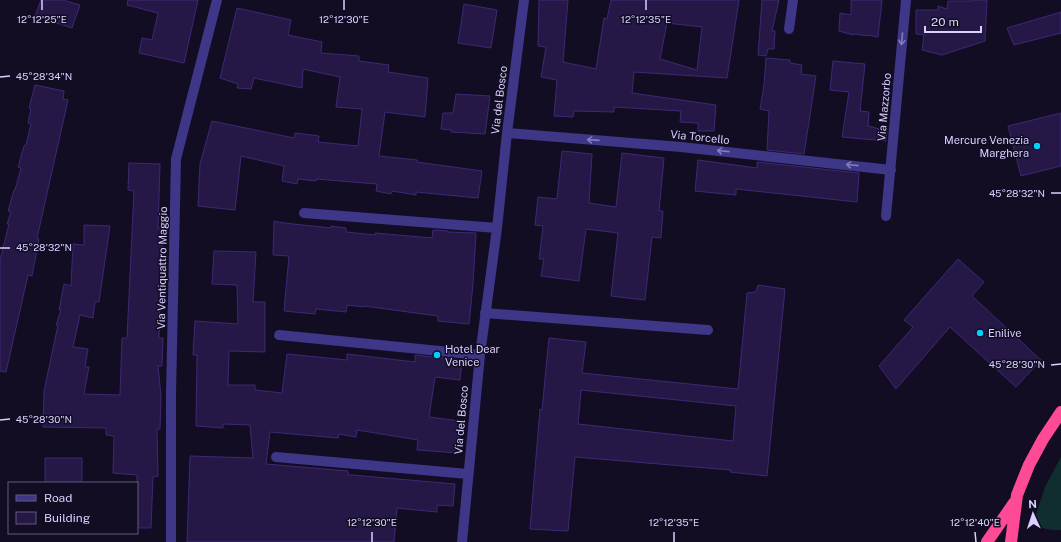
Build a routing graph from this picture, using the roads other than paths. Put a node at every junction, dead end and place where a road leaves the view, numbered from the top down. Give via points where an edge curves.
1 (217, 0) edge
2 (524, 0) edge
3 (793, 0) edge
4 (906, 0) edge
5 (789, 29) dead end
6 (506, 133) junction
7 (890, 170) junction
8 (304, 213) dead end
9 (886, 216) dead end
10 (497, 228) junction
11 (486, 313) junction
12 (708, 330) dead end
13 (279, 334) dead end
14 (480, 355) junction
15 (1061, 412) edge
16 (276, 457) dead end
17 (468, 474) junction
18 (1016, 500) junction
19 (171, 542) edge
20 (462, 542) edge
21 (986, 542) edge
22 (1011, 542) edge

1 - 19 street, Via Ventiquattro Maggio via 176,159
2 - 6 street, Via del Bosco
3 - 5 street
4 -> 7 street, Via Mazzorbo
7 -> 6 street, Via Torcello via 681,147
6 - 10 street, Via del Bosco
7 - 9 street, Via Mazzorbo
8 - 10 street
10 - 11 street, Via del Bosco
11 - 12 street
11 - 14 street, Via del Bosco
13 - 14 street
14 - 17 street, Via del Bosco
15 - 18 highway via 1029,465
16 - 17 street
17 - 20 street, Via del Bosco
18 - 21 highway
18 - 22 highway

